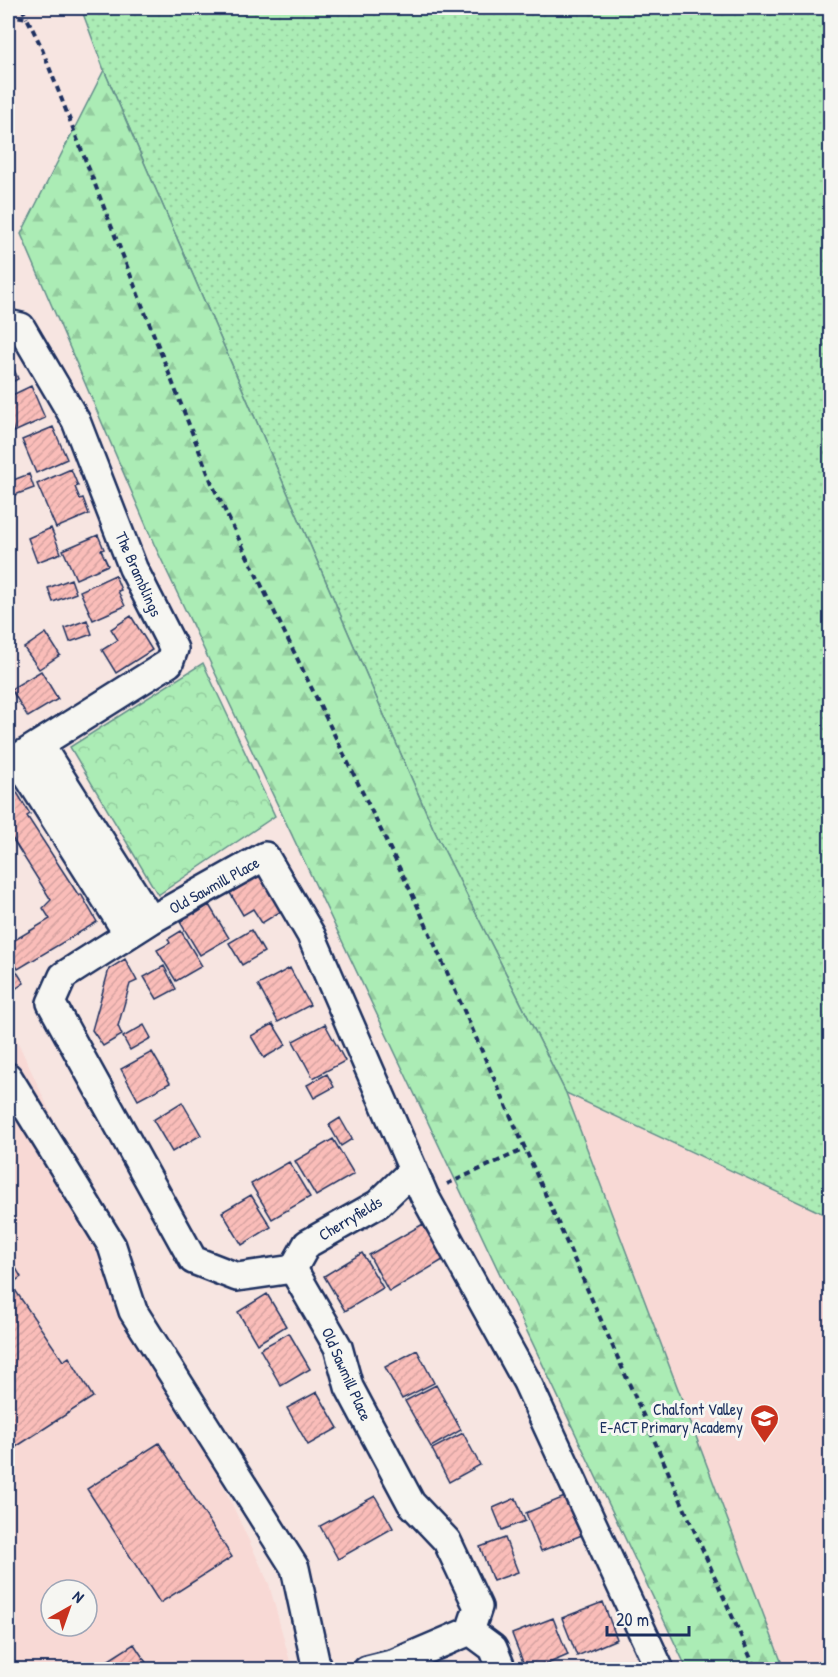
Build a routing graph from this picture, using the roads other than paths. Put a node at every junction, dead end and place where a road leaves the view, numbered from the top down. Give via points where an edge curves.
1 (8, 324) edge
2 (40, 745) junction
3 (12, 762) edge
4 (151, 920) junction
5 (128, 934) junction
6 (8, 1077) edge
7 (419, 1183) junction
8 (292, 1269) junction
9 (470, 1631) junction
10 (317, 1670) edge
11 (367, 1670) edge
12 (502, 1670) edge
13 (660, 1670) edge

1 - 2 street, The Bramblings via 21,327 76,421 133,568 174,649 169,663
2 - 3 street, The Bramblings
2 - 4 street, Old Sawmill Place
3 - 5 street
4 - 5 street, Old Sawmill Place
4 - 7 street, Old Sawmill Place via 265,856 311,935
5 - 8 street, Old Sawmill Place via 63,976 51,1003 193,1260 237,1277
6 - 10 street via 112,1246 133,1311 295,1568
7 - 8 street, Cherryfields via 307,1244
7 - 13 street via 527,1382
8 - 9 street, Old Sawmill Place via 338,1347 349,1387 411,1503 447,1540 478,1607
9 - 11 street via 395,1663
9 - 12 street via 493,1648

